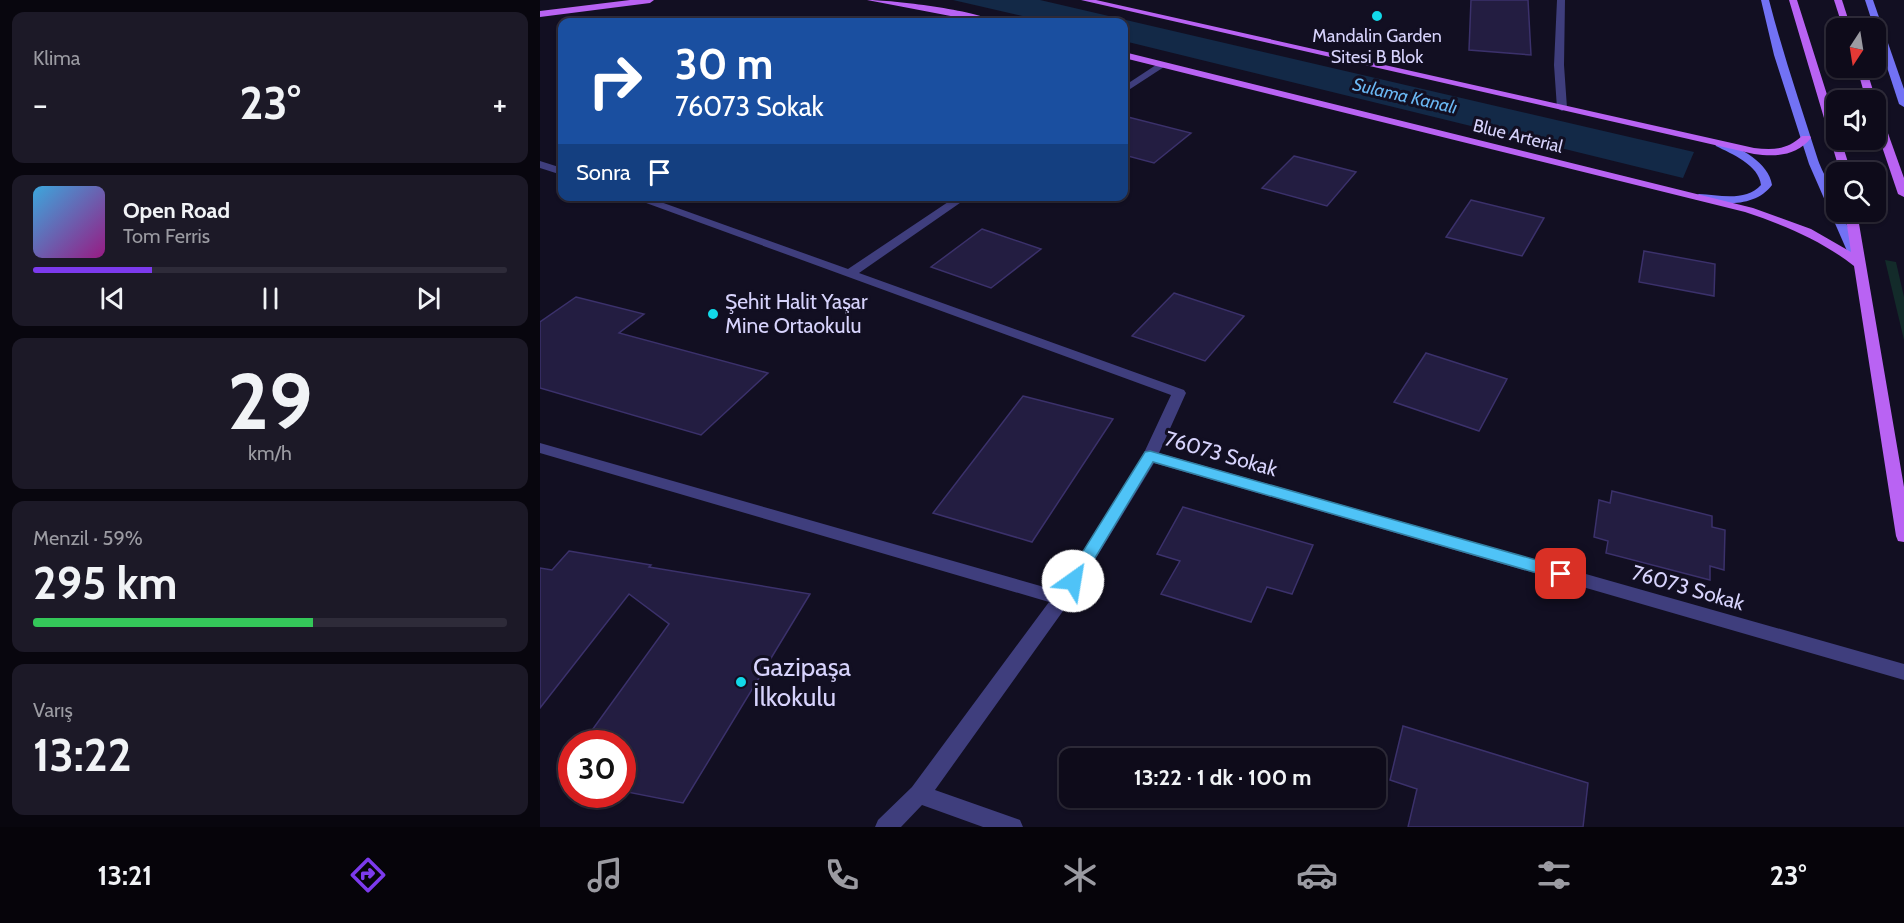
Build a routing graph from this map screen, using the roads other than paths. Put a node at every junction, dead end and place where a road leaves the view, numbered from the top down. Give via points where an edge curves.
1 (650, 0) edge
2 (871, 0) edge
3 (1085, 0) edge
4 (1561, 0) edge
5 (1765, 0) edge
6 (1792, 0) edge
7 (1838, 0) edge
8 (1869, 0) edge
9 (540, 14) edge
10 (976, 18) edge
11 (1844, 18) edge
12 (1128, 56) edge
13 (1162, 65) junction
14 (1128, 87) edge
15 (1904, 105) edge
16 (1562, 108) junction
17 (1806, 138) junction
18 (1886, 142) edge
19 (1719, 144) junction
20 (1843, 162) edge
21 (540, 164) edge
22 (558, 171) edge
23 (1904, 194) edge
24 (1699, 197) junction
25 (646, 201) edge
26 (957, 201) edge
27 (1853, 222) edge
28 (1860, 265) junction
29 (849, 274) junction
30 (540, 448) edge
31 (1150, 456) junction
32 (1904, 536) edge
33 (1062, 599) junction
34 (1904, 672) edge
35 (919, 794) junction
36 (886, 827) edge
37 (1012, 827) edge

1 - 9 main road
2 - 10 main road
3 - 16 main road, Blue Arterial
4 - 16 street
5 - 17 main road
6 - 20 main road
7 - 11 main road
8 - 15 main road
12 - 13 main road, Blue Arterial
13 - 14 street
13 - 24 main road, Blue Arterial
16 - 19 main road, Blue Arterial
17 - 19 main road, Blue Arterial via 1799,148 1786,152
17 - 28 main road
18 - 23 main road
19 - 24 main road via 1753,162 1766,176 1766,184 1763,190 1745,198
21 - 22 street
24 - 28 main road, Blue Arterial via 1804,229 1844,251
25 - 29 street, 76073 Sokak
26 - 29 street
27 - 28 main road
28 - 32 main road
29 - 31 street, 76073 Sokak via 1179,393
30 - 33 street
31 - 33 street
31 - 34 street, 76073 Sokak
33 - 35 street
35 - 36 street
35 - 37 street

